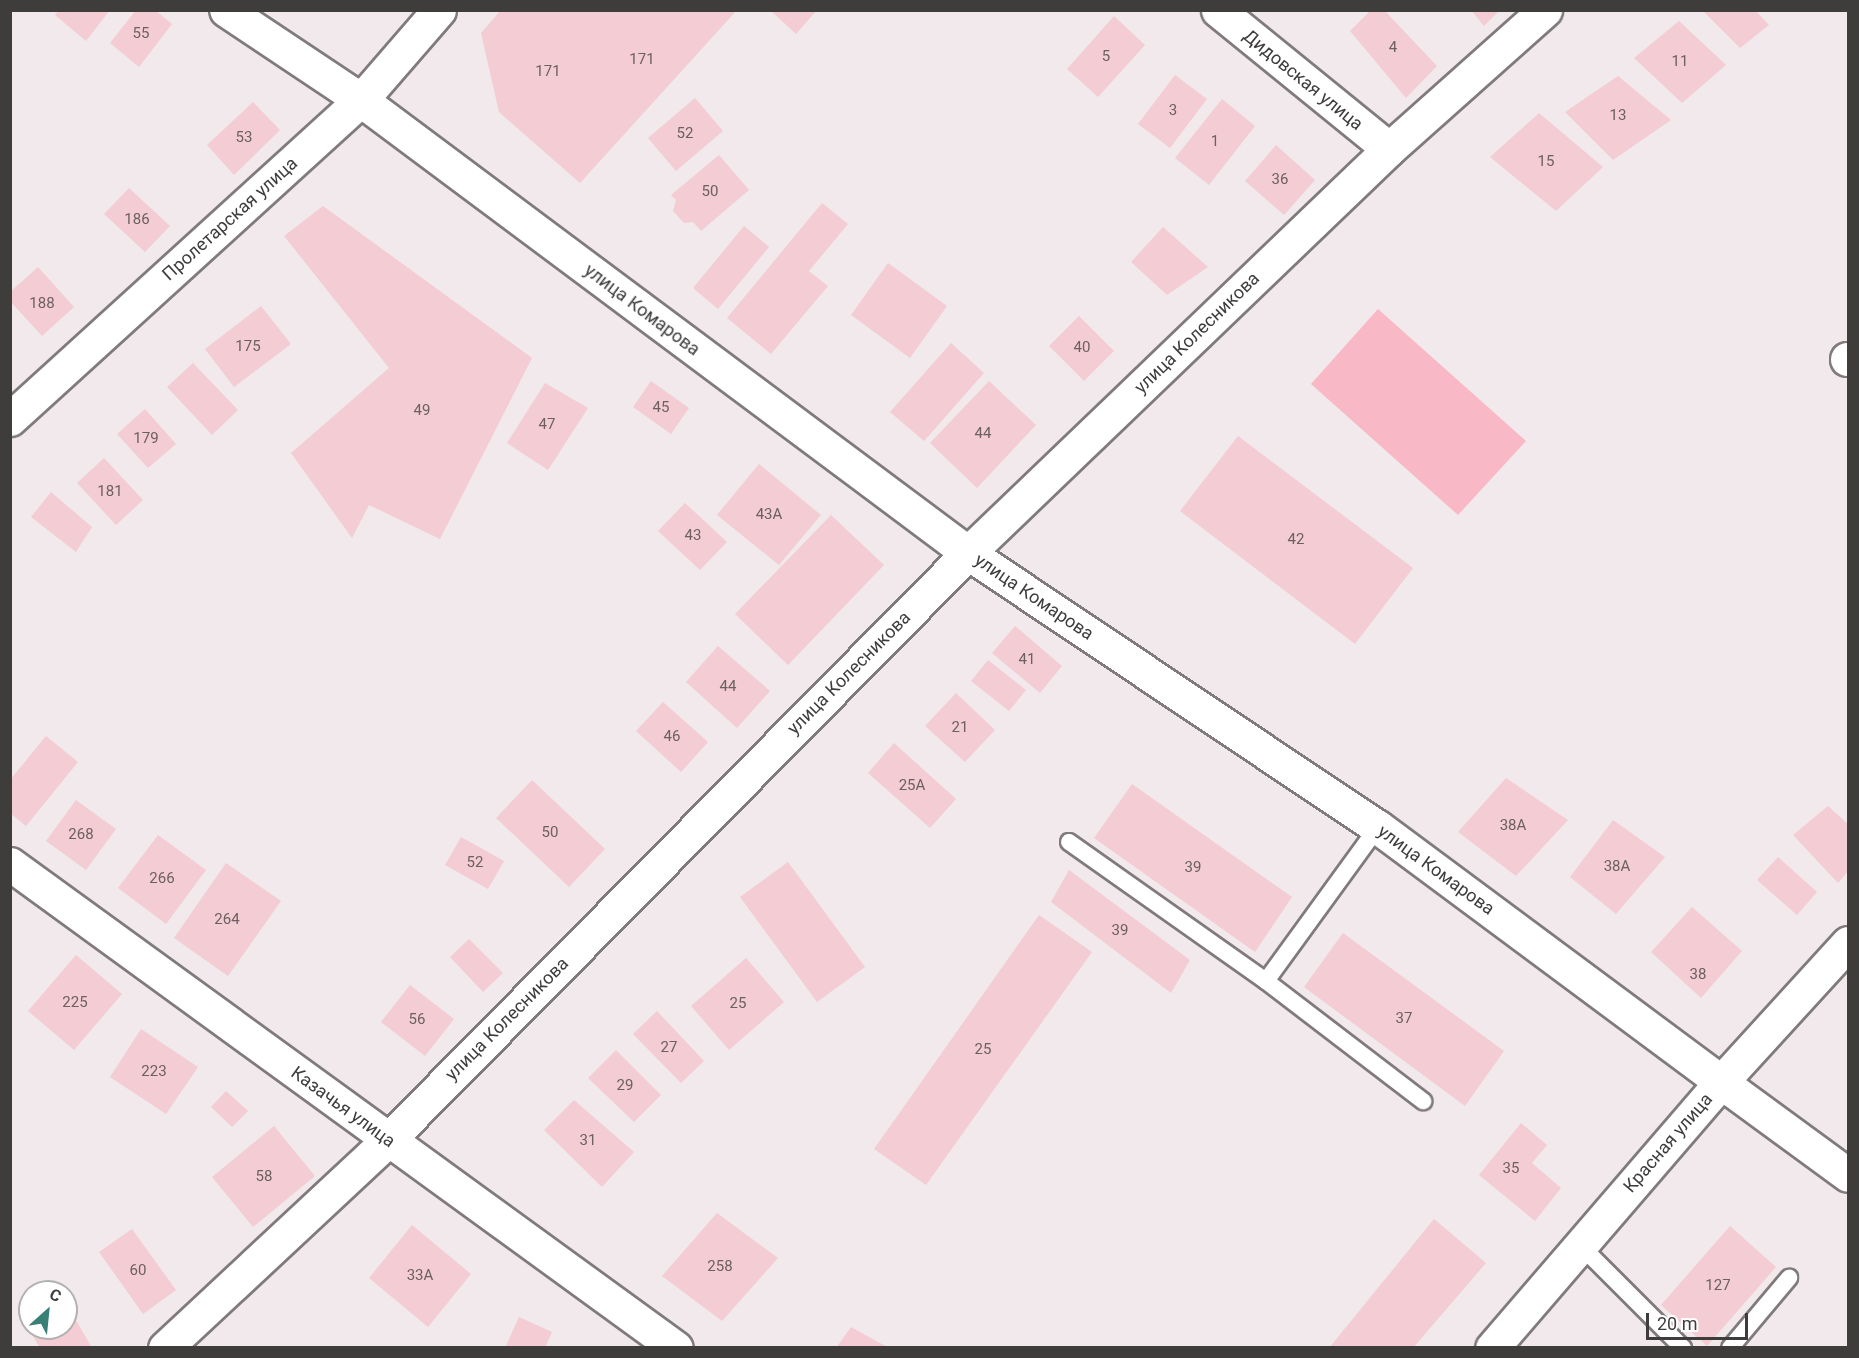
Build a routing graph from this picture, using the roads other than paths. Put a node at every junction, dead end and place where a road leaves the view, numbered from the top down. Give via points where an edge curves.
1 (226, 10) edge
2 (439, 10) edge
3 (1218, 10) edge
4 (1545, 10) edge
5 (361, 100) junction
6 (1389, 149) junction
7 (10, 419) edge
8 (968, 553) junction
9 (1378, 827) junction
10 (1069, 842) dead end
11 (10, 864) edge
12 (1848, 943) edge
13 (1266, 981) junction
14 (1721, 1082) junction
15 (1423, 1101) dead end
16 (388, 1140) junction
17 (1848, 1174) edge
18 (1580, 1245) junction
19 (1789, 1278) dead end
20 (165, 1347) edge
21 (676, 1347) edge
22 (1492, 1347) edge
23 (1683, 1347) edge
24 (1730, 1347) edge

1 - 5 street, улица Комарова
2 - 5 street, Пролетарская улица
3 - 6 street, Дидовская улица
4 - 6 street, улица Колесникова
5 - 7 street, Пролетарская улица
5 - 8 street, улица Комарова
6 - 8 street, улица Колесникова
8 - 9 street, улица Комарова
8 - 16 street, улица Колесникова
9 - 13 lane
9 - 14 street, улица Комарова
10 - 13 lane
11 - 16 street, Казачья улица
12 - 14 street, Красная улица
13 - 15 lane
14 - 17 street, улица Комарова
14 - 18 street, Красная улица
16 - 20 street, улица Колесникова
16 - 21 street, Казачья улица
18 - 22 street, Красная улица
18 - 23 lane
19 - 24 lane

